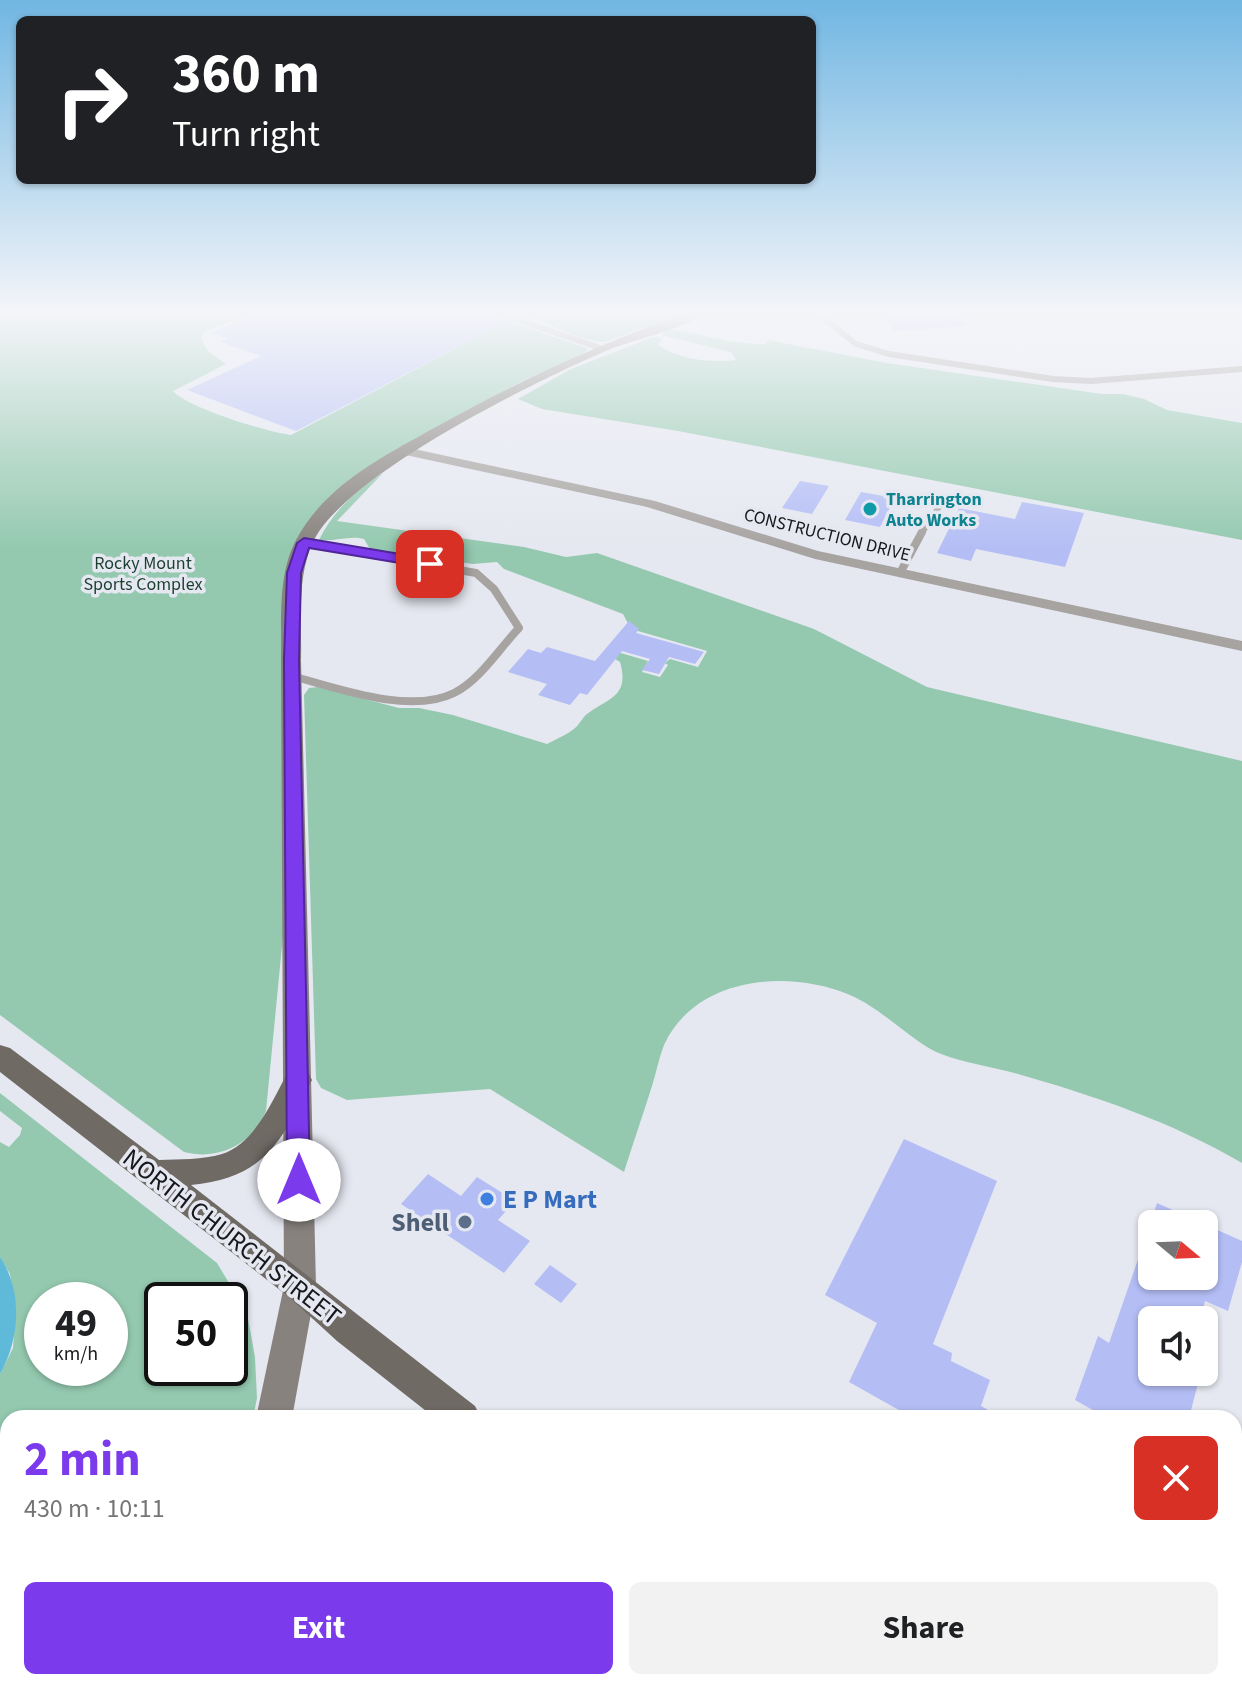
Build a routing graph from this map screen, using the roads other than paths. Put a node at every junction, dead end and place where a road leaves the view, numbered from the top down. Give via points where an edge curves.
1 (509, 392) edge
2 (405, 451) junction
3 (941, 504) dead end
4 (304, 543) junction
5 (900, 573) junction
6 (1242, 646) edge
7 (292, 676) junction
8 (0, 1056) edge
9 (298, 1080) junction
10 (154, 1174) junction
11 (300, 1286) junction
12 (276, 1410) edge
13 (453, 1410) edge

1 - 2 main road
2 - 4 main road via 343,493
2 - 5 street, CONSTRUCTION DRIVE via 650,504 801,551
3 - 5 lane
4 - 7 main road via 294,573
4 - 7 lane via 476,573 494,589 519,628 455,693 435,699 415,702
5 - 6 street, CONSTRUCTION DRIVE
7 - 9 main road
8 - 10 main road, NORTH CHURCH STREET
9 - 10 main road via 265,1137 240,1161
9 - 11 main road
10 - 11 main road, NORTH CHURCH STREET
11 - 12 main road
11 - 13 main road, NORTH CHURCH STREET

